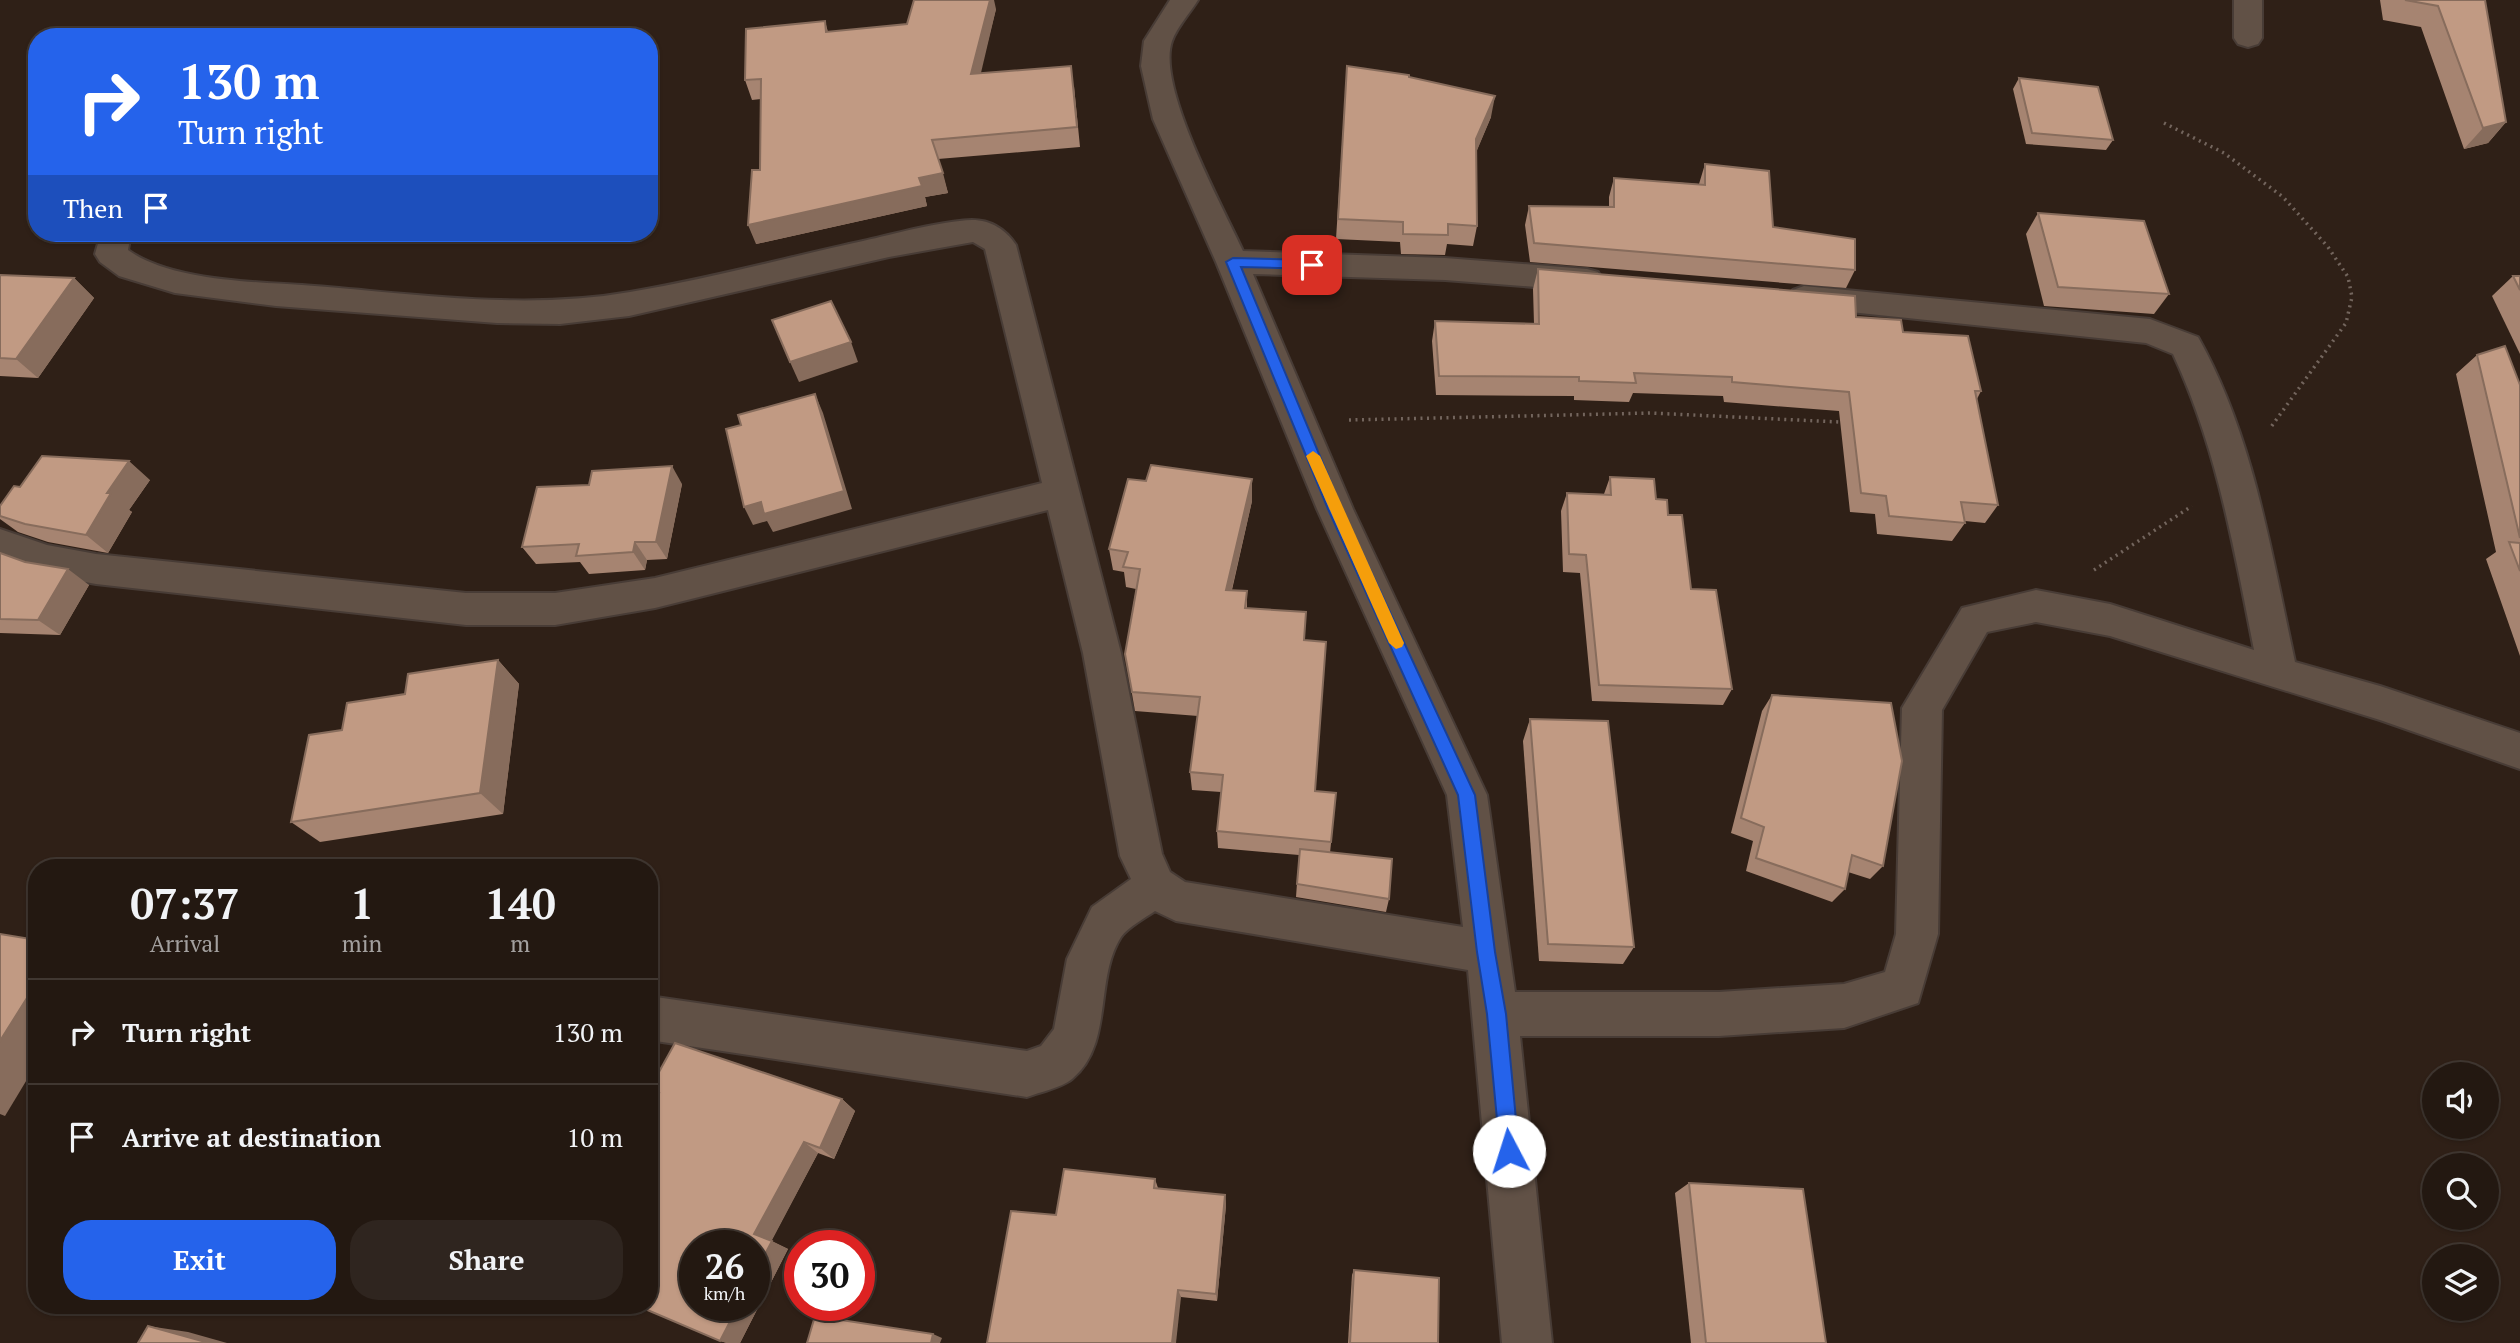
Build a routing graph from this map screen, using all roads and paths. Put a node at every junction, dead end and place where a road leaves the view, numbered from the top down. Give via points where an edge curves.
1 (1184, 0) edge
2 (2248, 0) edge
3 (2248, 38) dead end
4 (2164, 123) dead end
5 (114, 242) edge
6 (1233, 262) junction
7 (1622, 283) edge
8 (1771, 295) edge
9 (1299, 421) junction
10 (1839, 422) dead end
11 (2235, 478) junction
12 (1060, 493) junction
13 (0, 544) edge
14 (2036, 606) junction
15 (2278, 674) junction
16 (2520, 751) edge
17 (1155, 886) junction
18 (1486, 952) junction
19 (1496, 1014) junction
20 (658, 1019) edge
21 (1527, 1343) edge

1 - 6 street via 1158,41 1155,66 1168,119
2 - 3 street
4 - 11 path via 2224,153 2283,197 2328,247 2348,277 2352,297 2346,323
5 - 12 street via 111,254 130,268 175,282 276,295 560,312 629,304 949,236 990,235 1000,244
6 - 7 street via 1445,269
6 - 9 street
8 - 11 street via 2150,331 2174,338 2186,346 2203,378
9 - 10 path via 1651,413
9 - 18 street via 1467,795
11 - 14 path
11 - 15 street
12 - 13 street via 654,593 555,609 466,609 96,569 47,561
12 - 17 street via 1102,653 1142,856
14 - 15 street via 2110,620
14 - 19 street via 1975,619 1923,708 1917,934 1902,988 1844,1006 1719,1014
15 - 16 street
17 - 18 street via 1176,901
17 - 20 street via 1107,922 1089,959 1074,1039 1056,1063 1027,1074
18 - 19 street
19 - 21 street

